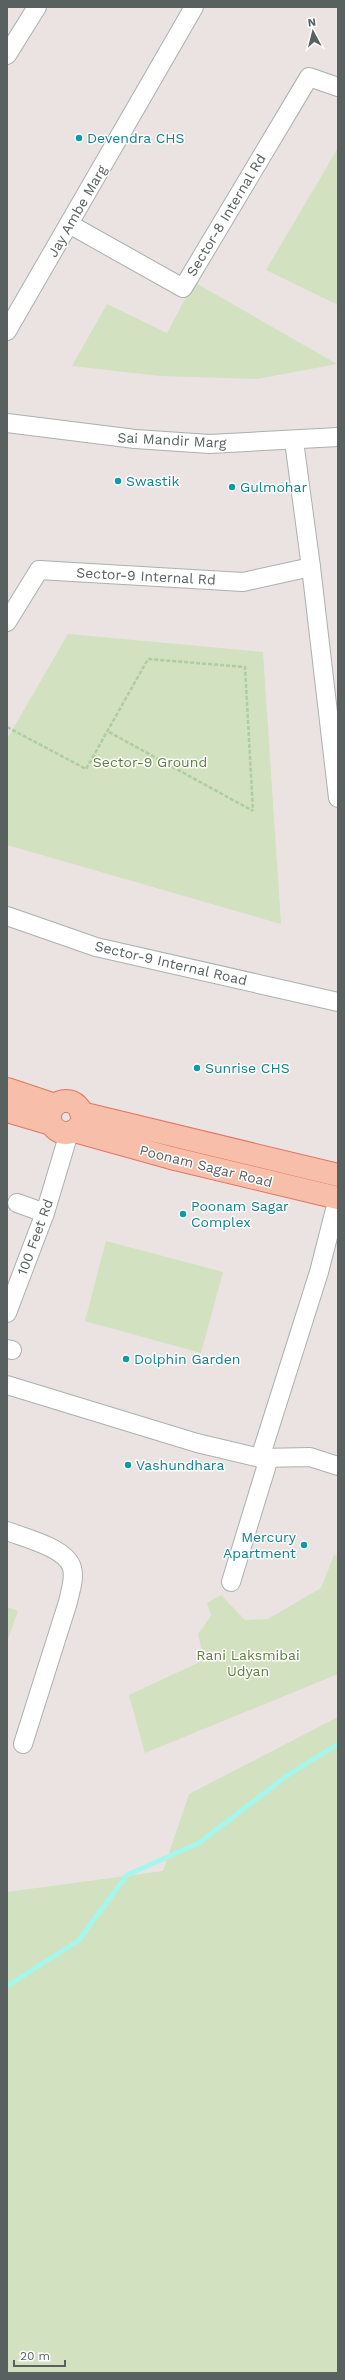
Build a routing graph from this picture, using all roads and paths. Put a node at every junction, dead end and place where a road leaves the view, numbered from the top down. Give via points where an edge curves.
1 (37, 7) edge
2 (194, 7) edge
3 (7, 55) edge
4 (338, 87) edge
5 (69, 224) junction
6 (7, 331) edge
7 (7, 423) edge
8 (338, 437) edge
9 (294, 441) junction
10 (311, 567) junction
11 (7, 622) edge
12 (7, 727) edge
13 (108, 732) junction
14 (338, 798) edge
15 (7, 916) edge
16 (338, 1002) edge
17 (7, 1089) edge
18 (7, 1111) edge
19 (66, 1121) junction
20 (338, 1174) edge
21 (338, 1198) edge
22 (17, 1203) dead end
23 (44, 1213) junction
24 (7, 1313) edge
25 (7, 1385) edge
26 (264, 1458) junction
27 (338, 1466) edge
28 (7, 1531) edge
29 (231, 1582) dead end
30 (23, 1744) dead end

1 - 3 street
2 - 5 street, Jay Ambe Marg
4 - 5 street, Sector-8 Internal Rd via 309,77 183,288
5 - 6 street, Jay Ambe Marg
7 - 9 street, Sai Mandir Marg via 143,440 210,444
8 - 9 street, Sai Mandir Marg
9 - 10 street
10 - 11 street, Sector-9 Internal Rd via 243,582 39,570
10 - 14 street
12 - 13 path via 86,769
13 - 13 path via 148,659 245,667 253,811
15 - 16 street, Sector-9 Internal Road via 96,947
17 - 19 main road, Poonam Sagar Road
18 - 19 main road, Poonam Sagar Road
19 - 20 main road, Poonam Sagar Road
19 - 21 main road, Poonam Sagar Road via 171,1158
19 - 23 street, 100 Feet Rd via 54,1183
21 - 26 street via 310,1273
22 - 23 street
23 - 24 street, 100 Feet Rd
25 - 26 street via 195,1449
26 - 27 street via 310,1457
26 - 29 street
28 - 30 street via 53,1549 68,1559 73,1582

